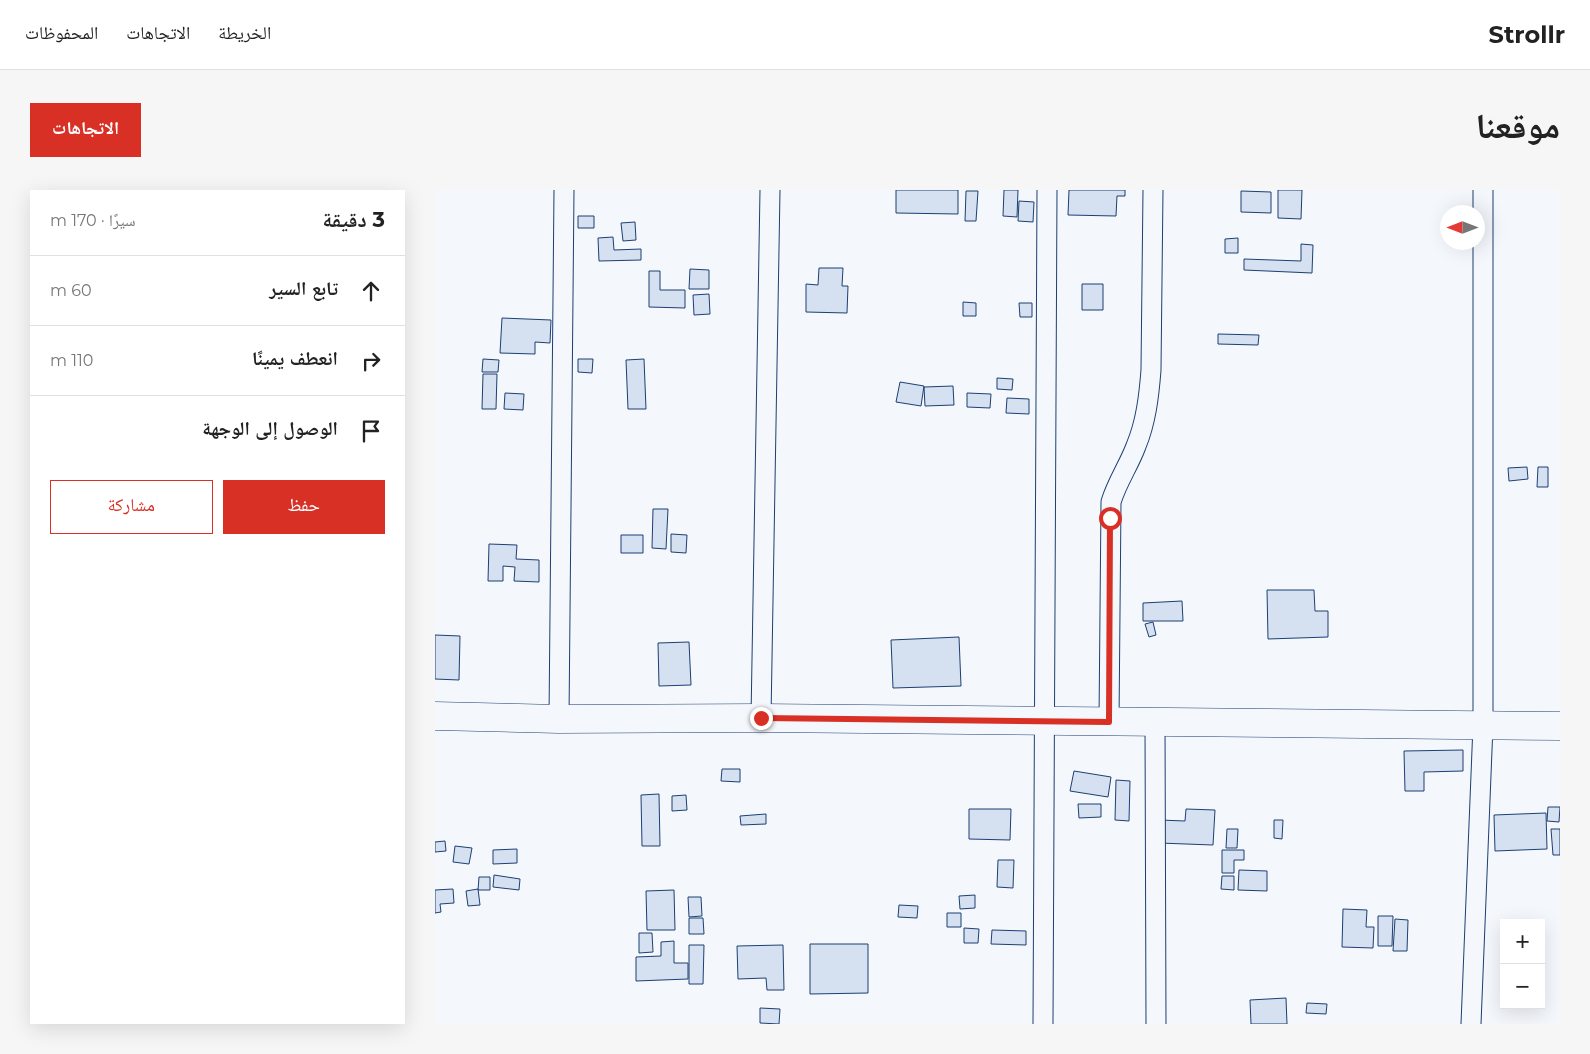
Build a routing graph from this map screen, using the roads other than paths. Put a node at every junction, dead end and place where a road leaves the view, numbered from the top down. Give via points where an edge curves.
1 (564, 190) edge
2 (770, 190) edge
3 (1047, 190) edge
4 (1153, 190) edge
5 (1483, 190) edge
6 (435, 716) edge
7 (761, 718) junction
8 (559, 719) junction
9 (1045, 721) junction
10 (1109, 722) junction
11 (1155, 722) junction
12 (1483, 725) junction
13 (1560, 726) edge
14 (1043, 1024) edge
15 (1156, 1024) edge
16 (1471, 1024) edge

1 - 8 street
2 - 7 street
3 - 9 street
4 - 10 street via 1149,396 1137,444 1111,502
5 - 12 street
6 - 8 street
7 - 8 street
7 - 9 street
9 - 10 street
9 - 14 street
10 - 11 street
11 - 12 street
11 - 15 street
12 - 13 street
12 - 16 street

